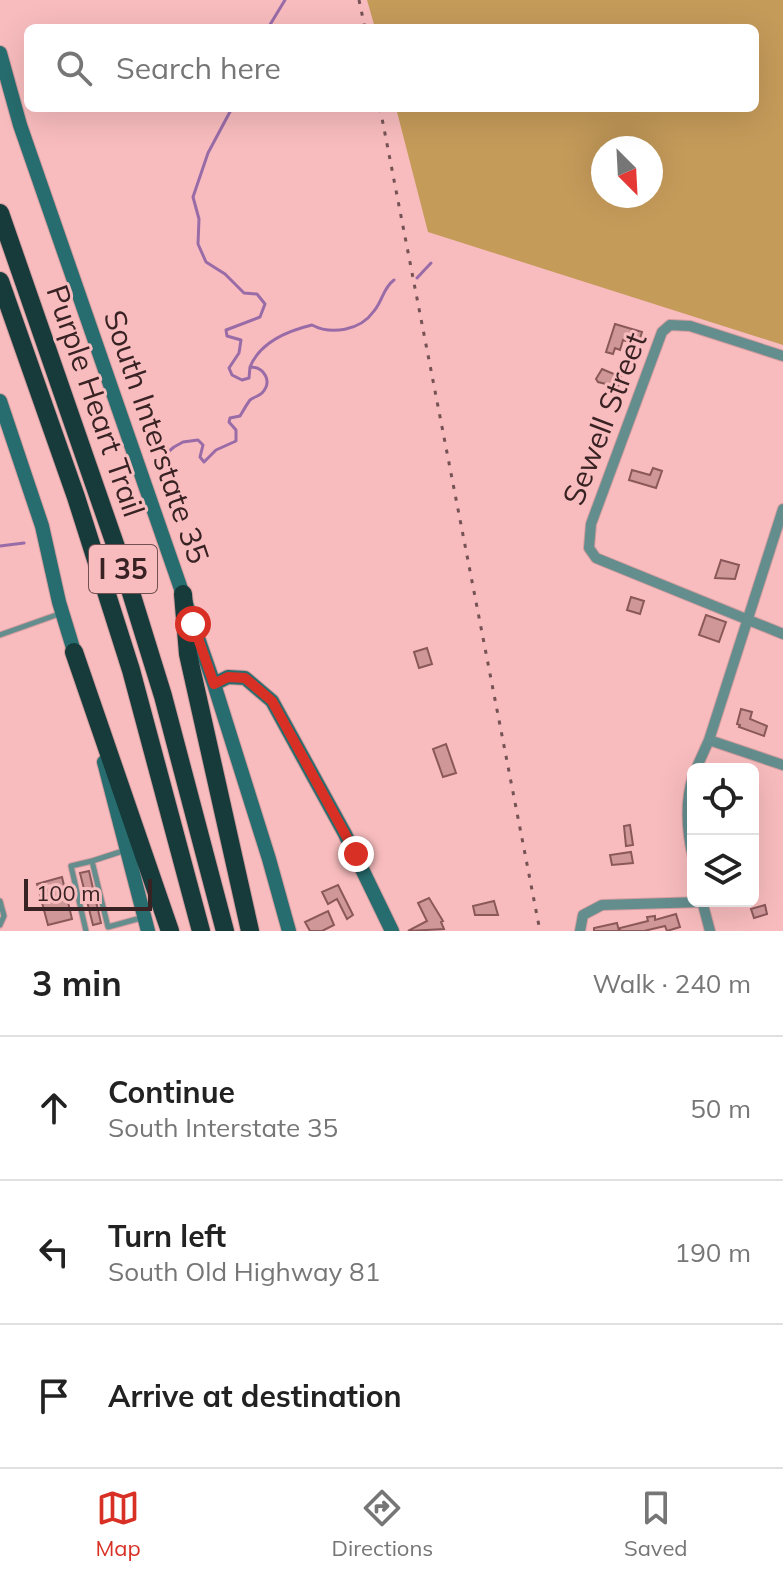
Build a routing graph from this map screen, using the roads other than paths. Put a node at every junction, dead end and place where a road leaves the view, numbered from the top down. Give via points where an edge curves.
1 (0, 53) edge
2 (0, 213) edge
3 (0, 281) edge
4 (783, 356) edge
5 (0, 401) edge
6 (783, 509) edge
7 (183, 594) junction
8 (63, 613) junction
9 (749, 620) junction
10 (783, 634) edge
11 (0, 635) edge
12 (74, 652) junction
13 (214, 684) junction
14 (709, 740) junction
15 (699, 763) edge
16 (783, 765) edge
17 (127, 850) junction
18 (92, 861) junction
19 (0, 901) edge
20 (687, 902) edge
21 (703, 907) edge
22 (2, 915) edge
23 (146, 924) edge
24 (0, 925) edge
25 (105, 929) edge
26 (86, 931) edge
27 (170, 931) edge
28 (201, 931) edge
29 (225, 931) edge
30 (250, 931) edge
31 (289, 931) edge
32 (392, 931) edge
33 (580, 931) edge
34 (710, 931) edge

1 - 7 main road, South Interstate 35 via 20,125
2 - 29 highway, Purple Heart Trail / I 35 via 143,631
3 - 28 highway, Purple Heart Trail / I 35 via 131,670
4 - 9 street, Sewell Street via 690,326 670,325 662,332 591,524 589,548 596,558
5 - 8 main road via 42,526
6 - 9 street
7 - 13 main road, South Interstate 35
7 - 30 highway via 188,654
8 - 11 lane
8 - 12 main road
9 - 10 street, Sewell Street
9 - 14 street
12 - 17 main road
12 - 27 highway
13 - 31 main road, South Interstate 35
13 - 32 main road via 228,677 245,678 272,701
14 - 15 street
14 - 16 street
17 - 18 lane
17 - 23 main road
18 - 25 lane
18 - 26 lane via 71,866
19 - 22 lane
20 - 33 street via 602,905 583,915
21 - 34 street
22 - 24 lane
23 - 25 lane

